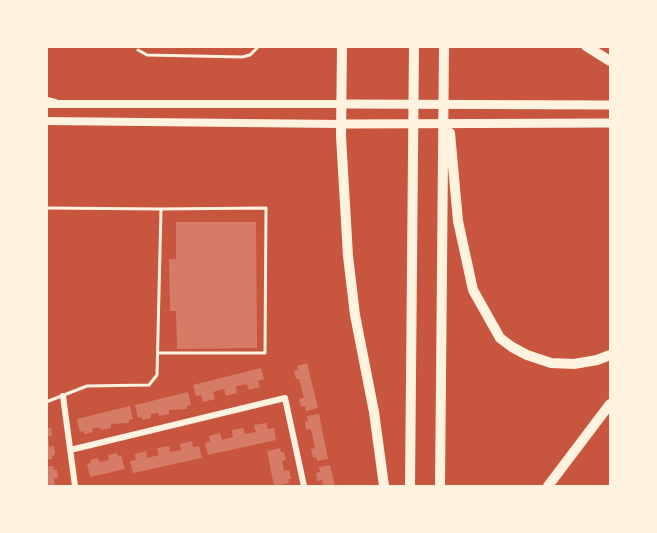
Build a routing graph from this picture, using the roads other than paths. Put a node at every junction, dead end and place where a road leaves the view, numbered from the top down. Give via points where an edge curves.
1 (259, 46) edge
2 (342, 46) edge
3 (414, 46) edge
4 (586, 46) edge
5 (444, 48) edge
6 (138, 50) dead end
7 (610, 61) edge
8 (46, 98) edge
9 (46, 104) edge
10 (68, 104) junction
11 (340, 104) junction
12 (610, 105) edge
13 (46, 121) edge
14 (610, 123) edge
15 (341, 124) junction
16 (46, 208) edge
17 (161, 209) junction
18 (158, 353) junction
19 (610, 355) edge
20 (63, 396) junction
21 (46, 402) edge
22 (610, 404) edge
23 (70, 450) junction
24 (75, 486) edge
25 (304, 486) edge
26 (384, 486) edge
27 (410, 486) edge
28 (440, 486) edge
29 (548, 486) edge

1 - 6 lane via 242,57 147,55
2 - 11 highway
3 - 27 highway
4 - 7 highway
5 - 19 highway via 458,221 473,290 489,322 512,347 552,363 574,364
5 - 28 highway
8 - 10 lane
9 - 10 main road
10 - 11 main road
11 - 12 main road
11 - 15 highway
13 - 15 main road
14 - 15 main road
15 - 26 highway via 352,291
16 - 17 lane
17 - 18 lane
17 - 18 lane via 266,208 265,353
18 - 20 lane via 157,375 149,385 87,386
20 - 21 lane
20 - 23 street
22 - 29 highway
23 - 24 street
23 - 25 street via 285,398

